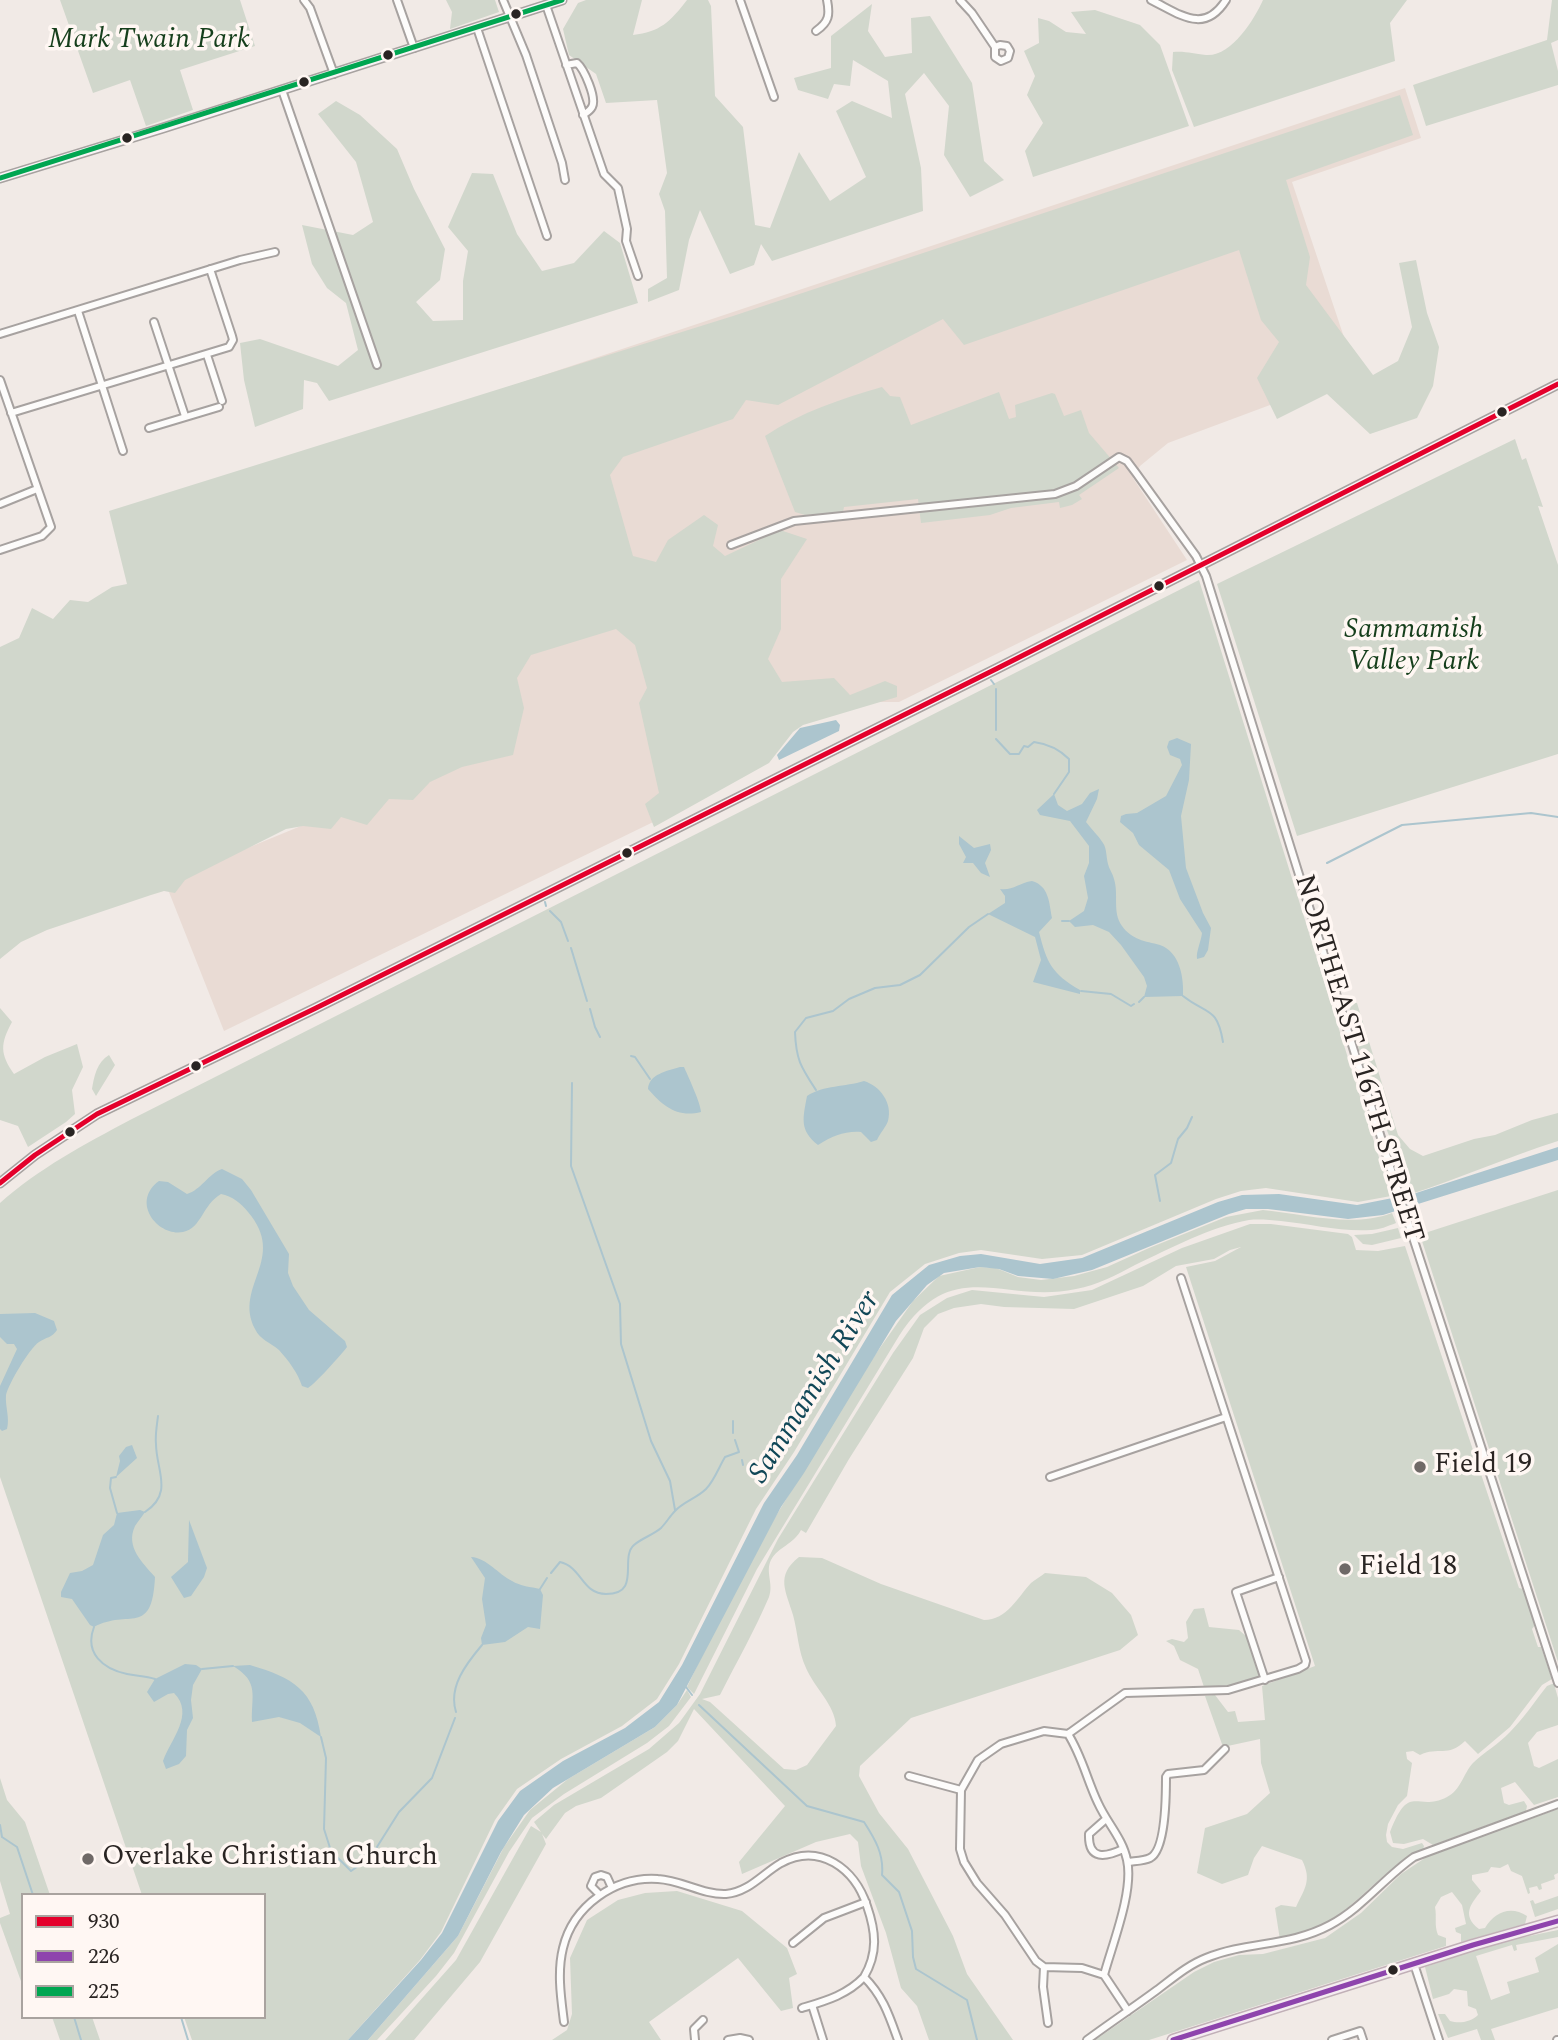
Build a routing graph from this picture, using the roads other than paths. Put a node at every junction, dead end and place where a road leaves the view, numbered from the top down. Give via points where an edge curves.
1 (304, 0) edge
2 (397, 0) edge
3 (503, 0) edge
4 (562, 0) edge
5 (740, 0) edge
6 (827, 0) edge
7 (960, 0) edge
8 (1151, 0) edge
9 (1226, 0) edge
10 (546, 5) junction
11 (509, 18) junction
12 (477, 28) junction
13 (816, 31) dead end
14 (995, 47) dead end
15 (414, 48) junction
16 (566, 65) junction
17 (334, 74) junction
18 (282, 90) junction
19 (774, 97) dead end
20 (583, 115) junction
21 (0, 177) edge
22 (565, 180) dead end
23 (547, 236) dead end
24 (275, 252) dead end
25 (210, 269) junction
26 (638, 276) dead end
27 (78, 311) junction
28 (153, 322) dead end
29 (0, 334) edge
30 (207, 355) junction
31 (377, 365) dead end
32 (168, 367) junction
33 (0, 380) edge
34 (1558, 384) edge
35 (103, 386) junction
36 (11, 413) junction
37 (185, 416) junction
38 (149, 428) dead end
39 (122, 451) dead end
40 (37, 489) junction
41 (0, 504) edge
42 (731, 545) dead end
43 (0, 550) edge
44 (1202, 565) junction
45 (0, 1183) edge
46 (1181, 1278) dead end
47 (1226, 1417) junction
48 (1050, 1477) dead end
49 (1279, 1577) junction
50 (1265, 1680) junction
51 (1558, 1683) edge
52 (1068, 1734) junction
53 (1226, 1749) dead end
54 (909, 1776) dead end
55 (961, 1790) junction
56 (1558, 1804) edge
57 (1105, 1819) junction
58 (1123, 1849) junction
59 (1128, 1863) junction
60 (612, 1888) junction
61 (600, 1895) junction
62 (866, 1902) junction
63 (1558, 1921) edge
64 (793, 1944) dead end
65 (1415, 1964) junction
66 (1044, 1967) junction
67 (1104, 1975) junction
68 (864, 1977) junction
69 (812, 2005) junction
70 (802, 2008) dead end
71 (1128, 2011) junction
72 (703, 2020) dead end
73 (564, 2022) dead end
74 (1048, 2023) dead end
75 (748, 2039) edge
76 (695, 2040) edge
77 (728, 2040) edge
78 (823, 2040) edge
79 (898, 2040) edge
80 (1087, 2040) edge
81 (1173, 2040) edge
82 (1332, 2040) edge
83 (1363, 2040) edge
84 (1439, 2040) edge

1 - 17 street
2 - 15 street
3 - 11 street
4 - 10 main road
5 - 19 street
6 - 13 street via 830,15
7 - 14 street
8 - 9 street via 1188,18 1203,20 1219,11
10 - 11 main road
10 - 16 street
11 - 12 main road
11 - 22 street via 526,55
12 - 15 main road
12 - 23 street
15 - 17 main road
16 - 20 street
16 - 20 street via 577,64 585,71 593,102
17 - 18 main road
18 - 21 main road
18 - 31 street
20 - 26 street via 604,174 618,188 626,241
24 - 25 street
25 - 27 street
25 - 30 street via 232,343
27 - 29 street
27 - 35 street
28 - 32 street
30 - 32 street
30 - 37 street via 220,404
32 - 35 street
32 - 37 street
33 - 36 street
34 - 44 main road
35 - 36 street
35 - 39 street
36 - 40 street
37 - 38 street
40 - 41 street
40 - 43 street via 49,531
42 - 44 street, NORTHEAST 116TH STREET via 794,521 1055,494 1076,486 1119,457 1127,461
44 - 45 main road via 97,1114
44 - 51 street, NORTHEAST 116TH STREET
46 - 47 street
47 - 48 street
47 - 49 street
49 - 50 street via 1305,1665
49 - 50 street via 1237,1592
50 - 52 street via 1228,1690 1130,1691
52 - 55 street via 1044,1731 1001,1745 978,1760
52 - 57 street
53 - 59 street via 1204,1770 1168,1774 1166,1811 1156,1852 1151,1858
54 - 55 street
55 - 66 street via 964,1862
56 - 71 street via 1414,1857 1332,1924 1289,1941 1205,1958
57 - 58 street
57 - 58 street via 1089,1834 1090,1845 1103,1856
58 - 59 street
59 - 67 street via 1128,1889
60 - 61 street
60 - 61 street via 607,1877 595,1877 591,1886
60 - 62 street via 656,1879 729,1893 746,1888 788,1860 815,1857 834,1862 855,1879
61 - 73 street via 572,1926 563,1949
62 - 64 street via 824,1918
62 - 68 street via 875,1938
63 - 65 main road
65 - 81 main road
65 - 84 street
66 - 67 street via 1082,1968
66 - 74 street
67 - 71 street
68 - 69 street via 850,1989
68 - 79 street via 886,2003
69 - 70 street
69 - 78 street
71 - 80 street
72 - 76 street via 694,2029
75 - 77 street
82 - 83 street via 1360,2031

